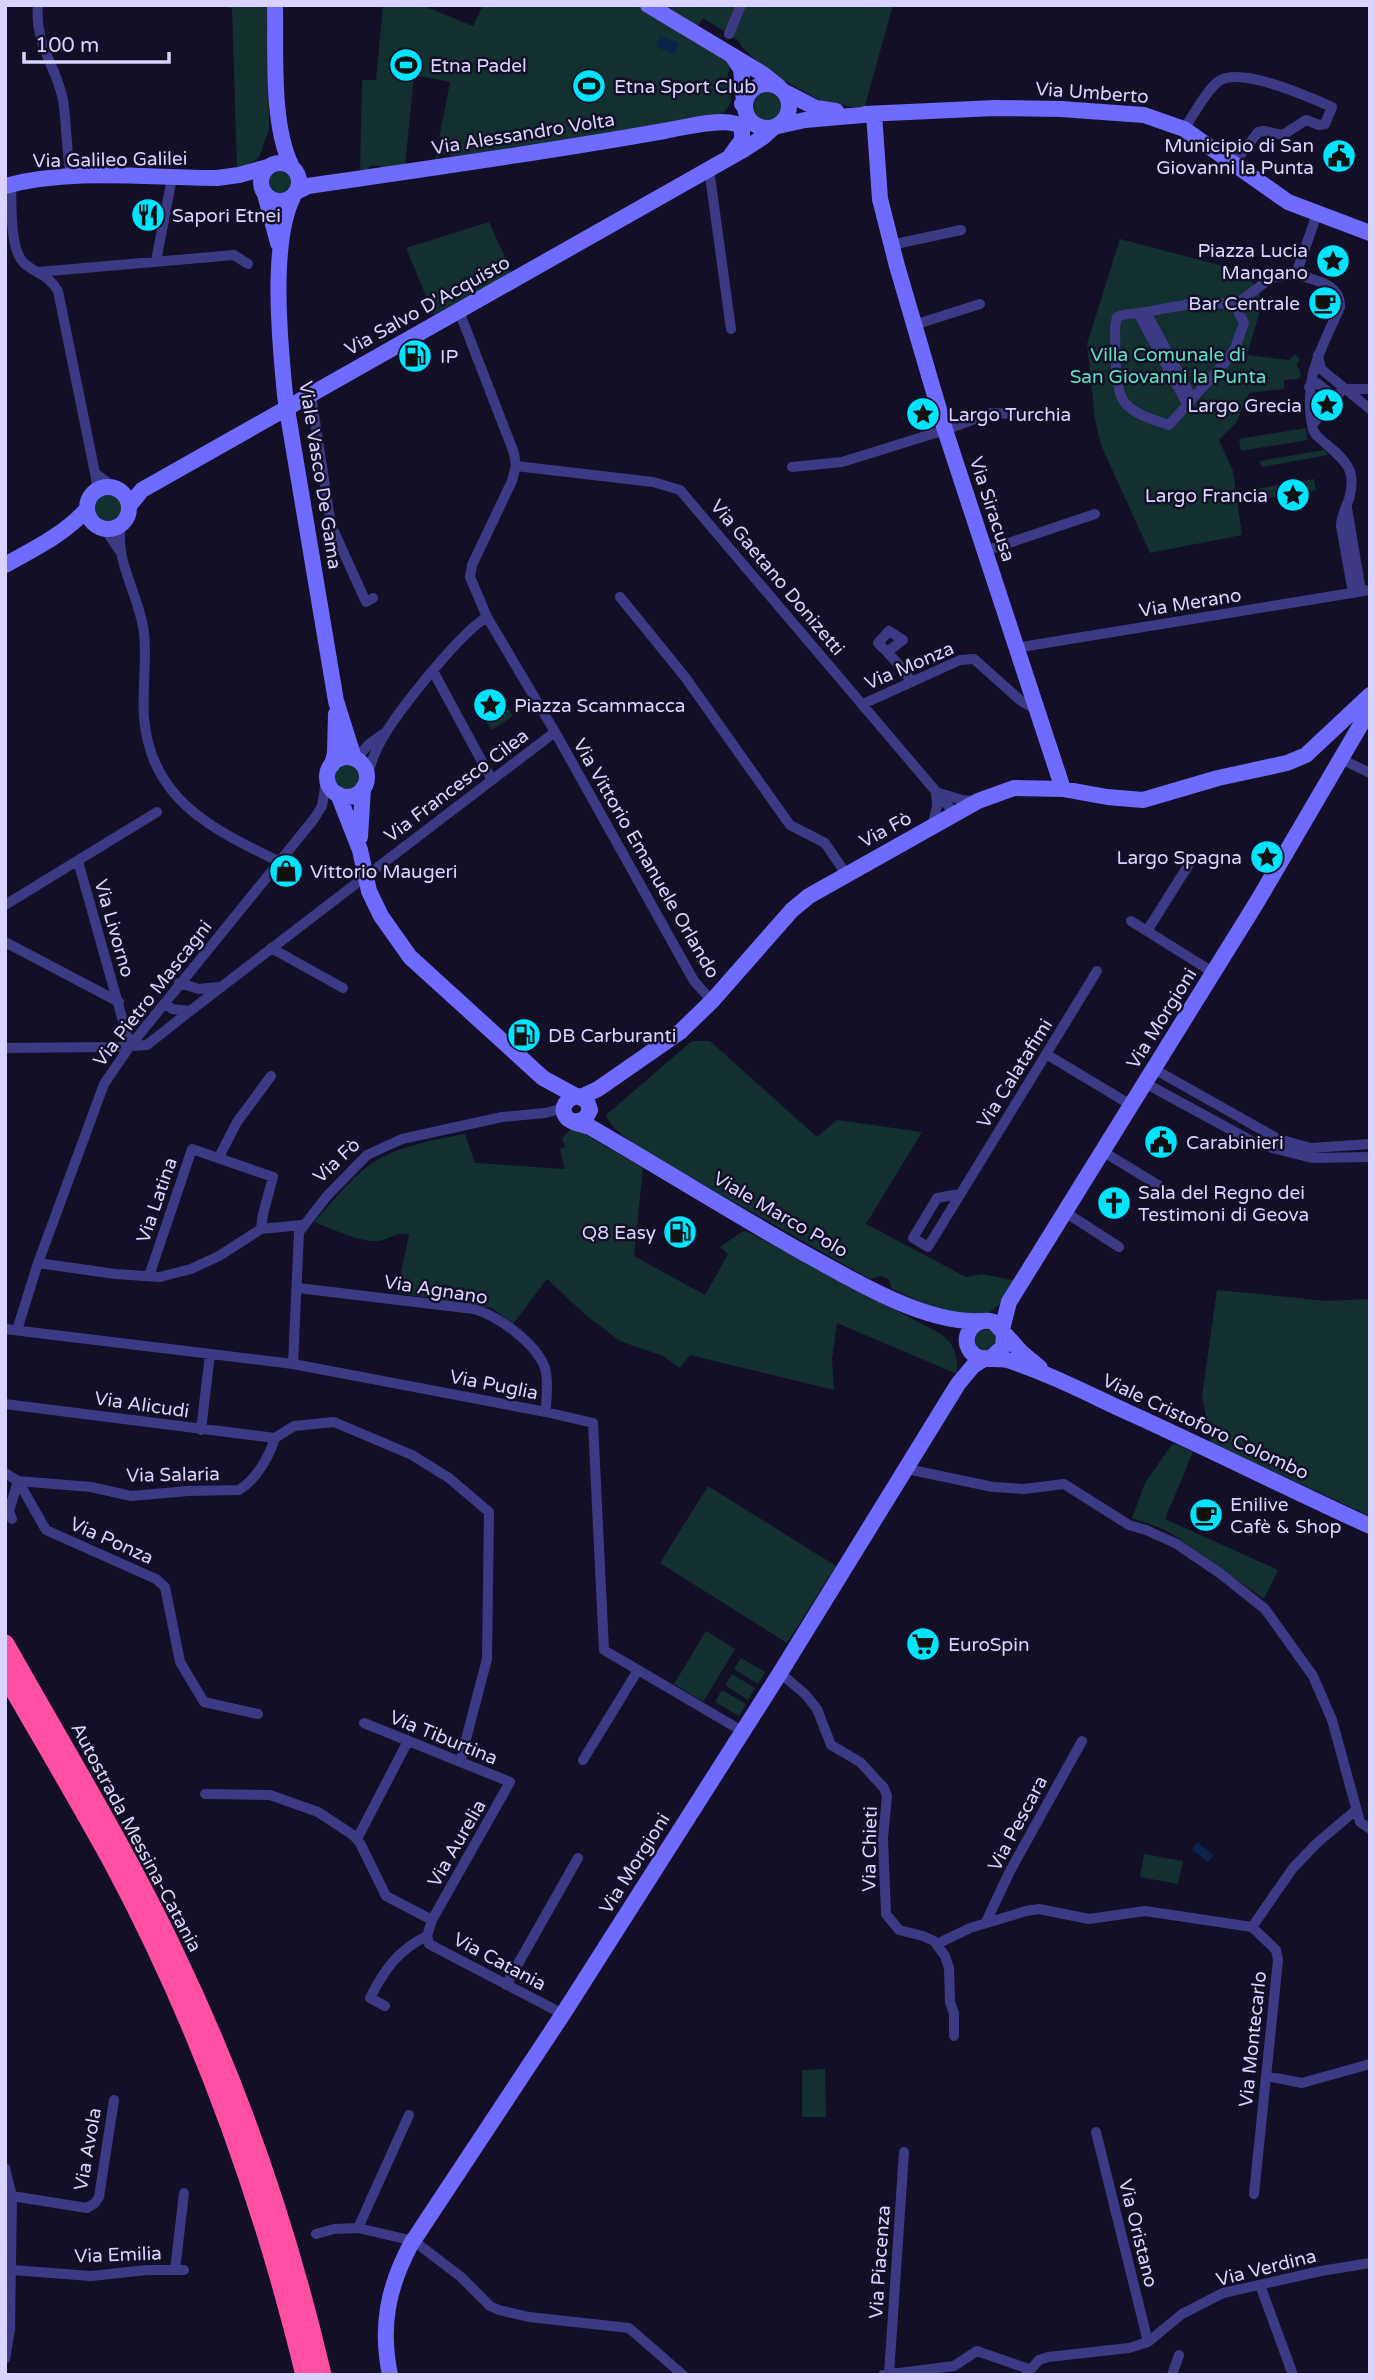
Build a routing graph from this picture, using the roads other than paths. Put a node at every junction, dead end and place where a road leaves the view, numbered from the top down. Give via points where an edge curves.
1 (38, 5) edge
2 (275, 5) edge
3 (649, 5) edge
4 (741, 5) edge
5 (729, 34) dead end
6 (733, 57) junction
7 (782, 89) junction
8 (874, 114) junction
9 (278, 117) junction
10 (714, 122) junction
11 (753, 122) junction
12 (1184, 129) junction
13 (731, 155) junction
14 (1233, 165) junction
15 (268, 166) junction
16 (294, 169) junction
17 (709, 169) junction
18 (71, 176) junction
19 (172, 178) junction
20 (217, 178) junction
21 (338, 182) junction
22 (8, 185) edge
23 (265, 194) junction
24 (295, 194) junction
25 (1317, 214) junction
26 (961, 230) dead end
27 (1370, 233) edge
28 (891, 245) junction
29 (281, 255) junction
30 (156, 261) junction
31 (248, 264) dead end
32 (38, 272) junction
33 (1296, 274) junction
34 (980, 304) dead end
35 (1235, 305) junction
36 (459, 311) junction
37 (1142, 313) junction
38 (914, 325) junction
39 (731, 329) dead end
40 (1318, 355) junction
41 (1310, 387) junction
42 (1370, 389) edge
43 (1340, 393) junction
44 (311, 395) junction
45 (1189, 401) junction
46 (1370, 410) edge
47 (1051, 415) dead end
48 (1312, 425) junction
49 (945, 430) junction
50 (516, 466) junction
51 (792, 467) dead end
52 (95, 473) junction
53 (93, 493) junction
54 (122, 495) junction
55 (87, 509) junction
56 (1095, 514) dead end
57 (107, 526) junction
58 (57, 535) junction
59 (985, 551) junction
60 (5, 565) edge
61 (1361, 592) edge
62 (620, 597) dead end
63 (373, 598) dead end
64 (487, 617) junction
65 (1015, 648) junction
66 (887, 652) dead end
67 (433, 671) junction
68 (912, 682) junction
69 (1370, 695) edge
70 (336, 701) junction
71 (863, 704) junction
72 (1035, 709) junction
73 (1360, 719) edge
74 (555, 732) junction
75 (386, 733) junction
76 (348, 736) junction
77 (369, 744) junction
78 (1339, 752) junction
79 (1306, 755) junction
80 (355, 759) junction
81 (330, 770) junction
82 (1370, 773) edge
83 (492, 780) junction
84 (365, 782) junction
85 (1063, 789) junction
86 (936, 792) junction
87 (338, 794) junction
88 (978, 801) junction
89 (157, 812) dead end
90 (956, 815) junction
91 (314, 819) junction
92 (932, 828) junction
93 (360, 850) junction
94 (78, 861) junction
95 (278, 861) junction
96 (1191, 861) dead end
97 (372, 871) junction
98 (846, 874) junction
99 (5, 905) edge
100 (1131, 921) dead end
101 (1147, 931) junction
102 (5, 942) edge
103 (271, 948) junction
104 (1097, 971) dead end
105 (1214, 973) junction
106 (180, 983) junction
107 (220, 986) junction
108 (343, 988) dead end
109 (712, 1000) junction
110 (119, 1002) junction
111 (165, 1003) junction
112 (190, 1011) junction
113 (130, 1046) junction
114 (5, 1048) edge
115 (1046, 1054) junction
116 (271, 1076) dead end
117 (1157, 1080) junction
118 (1130, 1105) junction
119 (577, 1107) junction
120 (1370, 1144) edge
121 (1102, 1151) junction
122 (219, 1157) junction
123 (1370, 1157) edge
124 (1158, 1185) dead end
125 (960, 1194) junction
126 (1065, 1212) junction
127 (302, 1225) junction
128 (261, 1230) junction
129 (1119, 1247) dead end
130 (38, 1263) junction
131 (149, 1276) junction
132 (298, 1288) junction
133 (1009, 1302) junction
134 (922, 1311) junction
135 (983, 1320) junction
136 (11, 1330) edge
137 (1003, 1331) junction
138 (967, 1345) junction
139 (210, 1354) junction
140 (988, 1358) junction
141 (293, 1364) junction
142 (1063, 1382) junction
143 (958, 1384) junction
144 (5, 1404) edge
145 (546, 1412) junction
146 (201, 1430) junction
147 (275, 1438) junction
148 (907, 1469) junction
149 (5, 1473) edge
150 (19, 1481) junction
151 (12, 1519) dead end
152 (1370, 1526) edge
153 (5, 1644) edge
154 (5, 1659) edge
155 (638, 1670) junction
156 (780, 1673) junction
157 (5, 1674) edge
158 (258, 1714) dead end
159 (364, 1723) dead end
160 (742, 1731) junction
161 (408, 1741) junction
162 (1082, 1741) dead end
163 (583, 1760) dead end
164 (460, 1762) junction
165 (510, 1782) joint
166 (205, 1794) dead end
167 (1356, 1810) junction
168 (1370, 1829) edge
169 (357, 1839) junction
170 (578, 1858) dead end
171 (156, 1917) junction
172 (432, 1920) junction
173 (986, 1922) junction
174 (1252, 1927) junction
175 (426, 1936) junction
176 (937, 1944) junction
177 (506, 1984) junction
178 (385, 2006) dead end
179 (563, 2014) junction
180 (954, 2036) dead end
181 (1370, 2064) edge
182 (1266, 2076) junction
183 (114, 2100) dead end
184 (409, 2115) dead end
185 (1096, 2132) dead end
186 (904, 2152) dead end
187 (5, 2168) edge
188 (184, 2193) dead end
189 (1254, 2194) dead end
190 (12, 2196) junction
191 (358, 2228) junction
192 (316, 2234) dead end
193 (414, 2241) junction
194 (1370, 2263) edge
195 (12, 2270) junction
196 (1260, 2285) junction
197 (1149, 2342) junction
198 (1179, 2355) dead end
199 (5, 2359) edge
200 (1028, 2373) edge
201 (889, 2374) edge
202 (305, 2375) edge
203 (322, 2375) edge
204 (390, 2375) edge
205 (683, 2375) edge
206 (882, 2375) edge
207 (1172, 2375) edge
208 (1293, 2375) edge

1 - 18 street via 40,39 63,100
2 - 9 street
3 - 6 street, Via Umberto
4 - 5 street
6 - 7 street, Via Umberto
6 - 11 street via 741,69
7 - 8 street, Via Umberto via 816,108
7 - 11 street via 788,114
7 - 11 street via 766,83 752,88
8 - 11 street
8 - 12 street, Via Umberto via 1061,109 1144,115
8 - 28 street, Via Siracusa via 880,199
9 - 15 street
9 - 16 street
10 - 11 street
10 - 11 street via 729,115
10 - 21 street, Via Alessandro Volta
11 - 13 street
11 - 13 street, Via Salvo D'Acquisto via 763,137
12 - 14 street, Via Umberto
12 - 14 street via 1217,82 1232,75 1287,88 1332,107 1325,124 1306,120 1283,135 1258,132
13 - 17 street, Via Salvo D'Acquisto
14 - 25 street, Via Umberto via 1274,194
15 - 16 street via 282,162
15 - 20 street
15 - 23 street via 261,180
16 - 21 street via 310,179
16 - 24 street via 300,181
17 - 36 street, Via Salvo D'Acquisto
17 - 39 street
18 - 19 street, Via Galileo Galilei
18 - 22 street, Via Galileo Galilei
19 - 20 street, Via Galileo Galilei
19 - 30 street
20 - 23 street
21 - 24 street, Via Alessandro Volta via 308,186
22 - 32 street via 15,244 24,263
23 - 24 street via 278,201
23 - 29 street
24 - 29 street via 286,215
25 - 27 street, Via Umberto
25 - 33 street
26 - 28 street
28 - 38 street, Via Siracusa
29 - 70 street, Viale Vasco De Gama, bridge via 279,312 285,395
30 - 31 street via 234,255
30 - 32 street
32 - 52 street via 58,291
33 - 35 street via 1271,278
33 - 40 street via 1337,290 1341,298
34 - 38 street
35 - 37 street via 1203,302
35 - 45 street via 1244,323 1235,348
36 - 44 street, Via Salvo D'Acquisto
36 - 50 street
37 - 45 street
37 - 45 street via 1117,317 1119,393 1136,412 1169,425
38 - 49 street, Via Siracusa
40 - 41 street
40 - 43 street via 1321,369
41 - 43 street via 1317,383
41 - 48 street
42 - 43 street
43 - 46 street
43 - 48 street
44 - 54 street, Via Salvo D'Acquisto via 142,489
44 - 63 street via 331,525 366,602
47 - 49 street via 990,413
48 - 61 street via 1352,473 1346,507
49 - 51 street via 842,462
49 - 59 street, Via Siracusa
50 - 64 street, Via Vittorio Emanuele Orlando via 472,565 470,578
50 - 71 street, Via Gaetano Donizetti via 653,482 680,490
52 - 53 street
52 - 54 street
53 - 54 street via 104,488
53 - 55 street
54 - 57 street via 126,518
55 - 57 street via 91,520
55 - 58 street
56 - 59 street
57 - 58 street
57 - 95 street via 121,553 144,630 145,722 158,771 183,805 213,828
58 - 60 street
59 - 65 street, Via Siracusa
61 - 65 street, Via Merano
62 - 98 street via 685,677 790,825 825,842
64 - 67 street via 475,624
64 - 74 street, Via Vittorio Emanuele Orlando
65 - 72 street, Via Siracusa
66 - 68 street
67 - 75 street
67 - 83 street
68 - 71 street, Via Monza
68 - 72 street, Via Monza via 960,660 974,659
69 - 73 street
70 - 76 street
70 - 81 street via 335,753
71 - 86 street, Via Gaetano Donizetti
72 - 85 street, Via Siracusa
73 - 78 street, Via Morgioni
73 - 79 street
74 - 83 street, Via Francesco Cilea
74 - 109 street, Via Vittorio Emanuele Orlando via 694,981
75 - 77 street
75 - 84 street
76 - 77 street
76 - 80 street
77 - 80 street
78 - 79 street, Via Fò
78 - 82 street
78 - 105 street, Via Morgioni
79 - 85 street, Via Fò via 1143,800
80 - 81 street via 341,758
80 - 84 street via 364,766
81 - 87 street via 329,786
81 - 91 street via 322,806
83 - 97 street, Via Francesco Cilea
84 - 87 street via 351,796
84 - 93 street
85 - 88 street, Via Fò via 1014,788
86 - 88 street
86 - 90 street, Via Gaetano Donizetti
86 - 92 street
87 - 91 street, Via Pietro Mascagni
87 - 93 street
88 - 90 street, Via Fò
89 - 94 street
90 - 92 street, Via Fò
91 - 95 street, Via Pietro Mascagni
92 - 98 street, Via Fò
93 - 97 street
94 - 99 street
94 - 110 street, Via Livorno
95 - 106 street, Via Pietro Mascagni
96 - 101 street
97 - 103 street, Via Francesco Cilea
97 - 119 street via 369,891 410,957
98 - 109 street, Via Fò via 792,910
100 - 101 street
101 - 105 street
102 - 110 street
103 - 107 street, Via Francesco Cilea
103 - 108 street
104 - 115 street, Via Calatafimi
105 - 117 street, Via Morgioni
106 - 107 street via 208,990
106 - 111 street, Via Pietro Mascagni
107 - 112 street, Via Francesco Cilea
109 - 119 street, Via Fò via 680,1032
110 - 113 street, Via Livorno
111 - 112 street via 172,1009
111 - 113 street, Via Pietro Mascagni
112 - 113 street, Via Francesco Cilea via 147,1045
113 - 114 street
113 - 130 street, Via Pietro Mascagni via 104,1084
115 - 118 street
115 - 125 street, Via Calatafimi
116 - 122 street via 237,1122
117 - 118 street, Via Morgioni
117 - 120 street via 1278,1139 1311,1148
117 - 123 street via 1257,1144 1312,1157
118 - 121 street, Via Morgioni
119 - 127 street, Via Fò via 502,1117 402,1139 367,1156
119 - 134 street, Viale Marco Polo via 622,1146 843,1274
121 - 124 street
121 - 126 street, Via Morgioni
122 - 128 street, Via Latina via 273,1177
122 - 131 street, Via Latina via 192,1149
125 - 125 street, Via Calatafimi via 928,1247 913,1238 937,1198
126 - 129 street
126 - 133 street, Via Morgioni
127 - 128 street
127 - 132 street
128 - 131 street via 191,1269
130 - 131 street
130 - 136 street, Via Pietro Mascagni
132 - 141 street
132 - 145 street, Via Agnano via 488,1313 531,1347 544,1364
133 - 135 street
133 - 137 street
134 - 135 street via 962,1322
134 - 138 street
135 - 137 street via 994,1322
135 - 138 street via 969,1329
136 - 139 street, Via Puglia
137 - 140 street via 1003,1347
137 - 142 street via 1036,1366
138 - 140 street via 975,1355
138 - 143 street
139 - 141 street, Via Puglia
139 - 146 street
140 - 142 street
140 - 143 street via 973,1366
141 - 145 street, Via Puglia
142 - 152 street, Viale Cristoforo Colombo
143 - 148 street, Via Morgioni
144 - 146 street, Via Alicudi
145 - 155 street, Via Puglia via 593,1423 604,1650
146 - 147 street, Via Alicudi
147 - 150 street, Via Salaria via 268,1457 239,1490 131,1496 92,1487
147 - 164 street via 294,1426 334,1422 412,1455 449,1478 489,1512 487,1659
148 - 156 street, Via Morgioni
148 - 167 street via 993,1487 1064,1484 1129,1525 1177,1544 1221,1574 1265,1609 1313,1676 1332,1720
149 - 150 street, Via Salaria
150 - 151 street via 9,1511
150 - 158 street, Via Ponza via 46,1530 165,1587 180,1661 204,1702
153 - 171 highway, Autostrada Messina-Catania
154 - 171 highway
155 - 160 street, Via Puglia
155 - 163 street
156 - 160 street, Via Morgioni
156 - 176 street, Via Chieti via 817,1709 831,1745 860,1762 884,1788 886,1914 899,1930
157 - 202 highway, Autostrada Messina-Catania via 113,1864 190,2026 255,2197
159 - 161 street, Via Tiburtina
160 - 179 street, Via Morgioni
161 - 164 street, Via Tiburtina
161 - 169 street
162 - 173 street, Via Pescara
164 - 165 street, Via Tiburtina
165 - 172 street, Via Aurelia
166 - 169 street, Via Catania via 270,1795 318,1812
167 - 168 street via 1360,1822
167 - 174 street via 1293,1868
169 - 172 street, Via Catania via 386,1896
170 - 177 street
171 - 203 highway, Autostrada Messina-Catania via 243,2115 287,2246
172 - 175 street, Via Catania
173 - 174 street via 1039,1909 1089,1919 1145,1911
173 - 176 street
174 - 182 street, Via Montecarlo via 1276,1950 1278,1960
175 - 177 street, Via Catania via 429,1944
175 - 178 street via 383,1971 370,1998
176 - 180 street via 949,1968
177 - 179 street, Via Catania
179 - 193 street, Via Morgioni
181 - 182 street via 1302,2084
182 - 189 street, Via Montecarlo
183 - 190 street, Via Avola via 95,2203 87,2208
184 - 191 street
185 - 197 street, Via Oristano
186 - 201 street, Via Piacenza
187 - 190 street
188 - 195 street, Via Emilia via 180,2270 91,2276
190 - 195 street
191 - 192 street
191 - 193 street
193 - 204 street, Via Morgioni via 396,2273 385,2328
193 - 205 street via 490,2306 529,2317 629,2328
194 - 196 street, Via Verdina
195 - 199 street
196 - 197 street, Via Verdina via 1223,2293 1201,2304
196 - 208 street
197 - 200 street, Via Verdina via 1048,2357
198 - 207 street
200 - 201 street via 977,2351 954,2366
201 - 206 street

